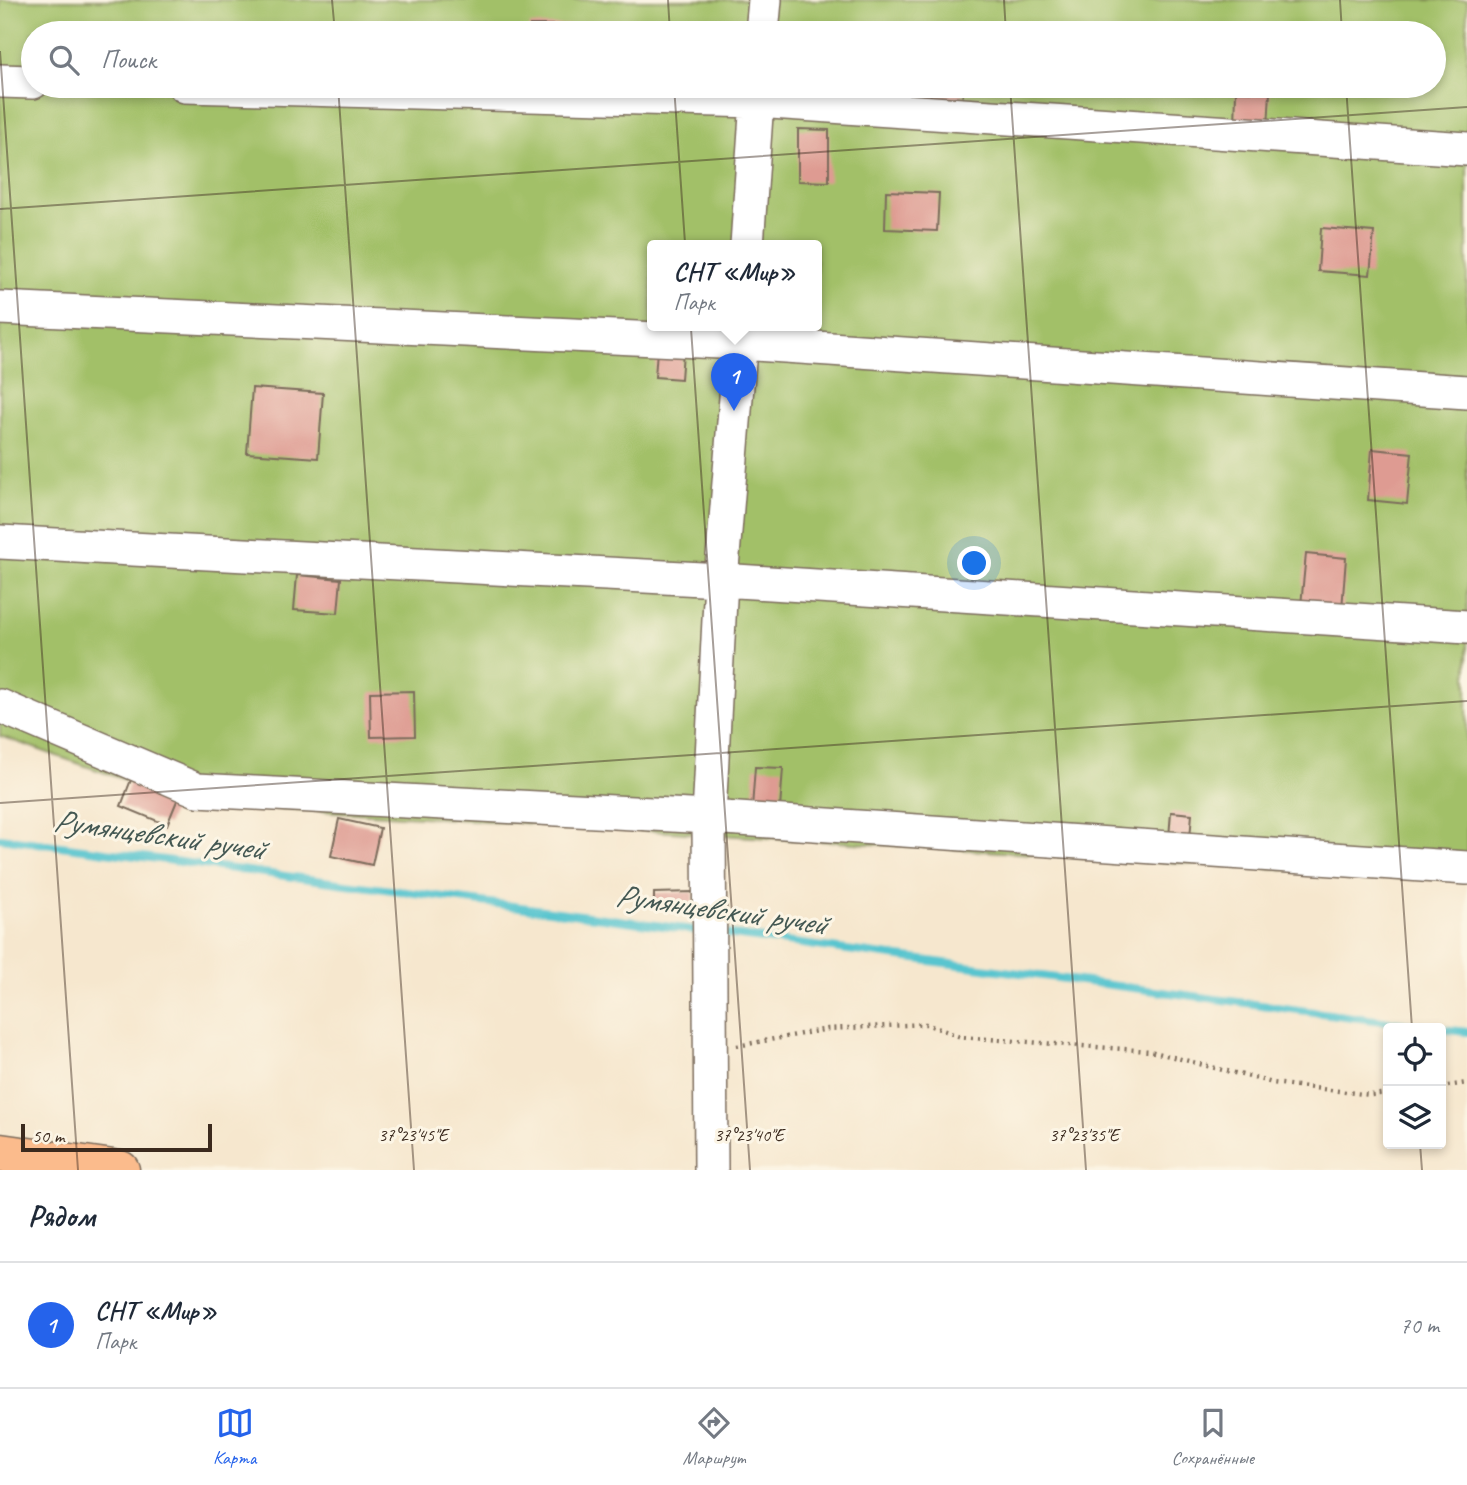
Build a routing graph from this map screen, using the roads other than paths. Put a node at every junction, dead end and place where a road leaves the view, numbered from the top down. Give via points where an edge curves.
1 (765, 0) edge
2 (763, 21) edge
3 (0, 81) edge
4 (21, 82) edge
5 (757, 98) edge
6 (820, 98) edge
7 (1467, 149) edge
8 (747, 240) edge
9 (0, 308) edge
10 (647, 331) edge
11 (656, 331) edge
12 (742, 334) edge
13 (1467, 392) edge
14 (0, 542) edge
15 (721, 580) junction
16 (1467, 627) edge
17 (0, 706) edge
18 (709, 817) junction
19 (1467, 867) edge
20 (0, 1153) edge
21 (120, 1170) edge
22 (711, 1170) edge

1 - 2 lane
3 - 4 lane
5 - 8 lane
6 - 7 lane
9 - 10 lane
11 - 12 lane
12 - 13 lane
12 - 15 lane
14 - 15 lane
15 - 16 lane
15 - 18 lane
17 - 18 lane via 197,790
18 - 19 lane
18 - 22 lane
20 - 21 main road

